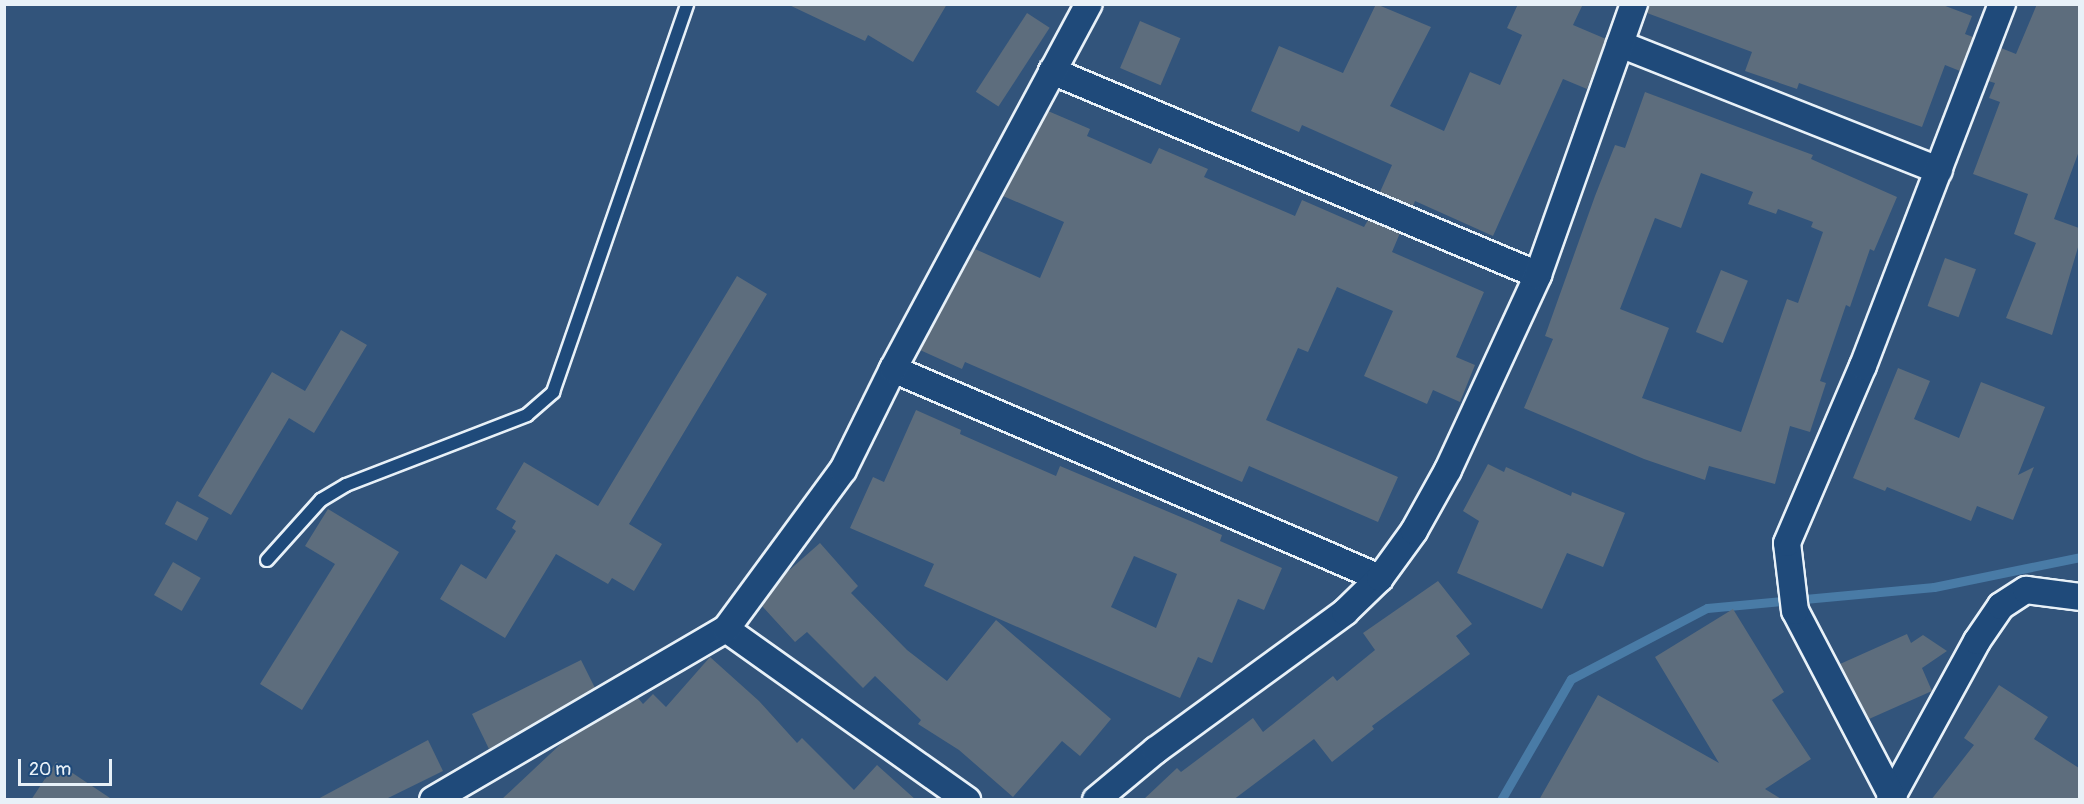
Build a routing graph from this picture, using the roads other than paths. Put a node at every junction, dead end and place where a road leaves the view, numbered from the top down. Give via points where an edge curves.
1 (687, 4) edge
2 (1089, 4) edge
3 (1634, 4) edge
4 (2002, 4) edge
5 (1620, 44) junction
6 (1052, 71) junction
7 (1939, 170) junction
8 (1538, 275) junction
9 (893, 369) junction
10 (267, 560) dead end
11 (1380, 578) junction
12 (2079, 597) edge
13 (726, 629) junction
14 (1891, 799) edge
15 (433, 800) edge
16 (967, 800) edge
17 (1096, 800) edge

1 - 10 lane via 553,392 527,416 346,485 321,500
2 - 6 street
3 - 5 street
4 - 7 street
5 - 7 street
5 - 8 street
6 - 8 street
6 - 9 street
7 - 14 street via 1863,366 1787,543 1795,611
8 - 11 street via 1448,470 1414,531
9 - 11 street
9 - 13 street via 843,470
11 - 17 street via 1345,612 1156,750
12 - 14 street via 2026,590 2001,606 1977,641
13 - 15 street
13 - 16 street

